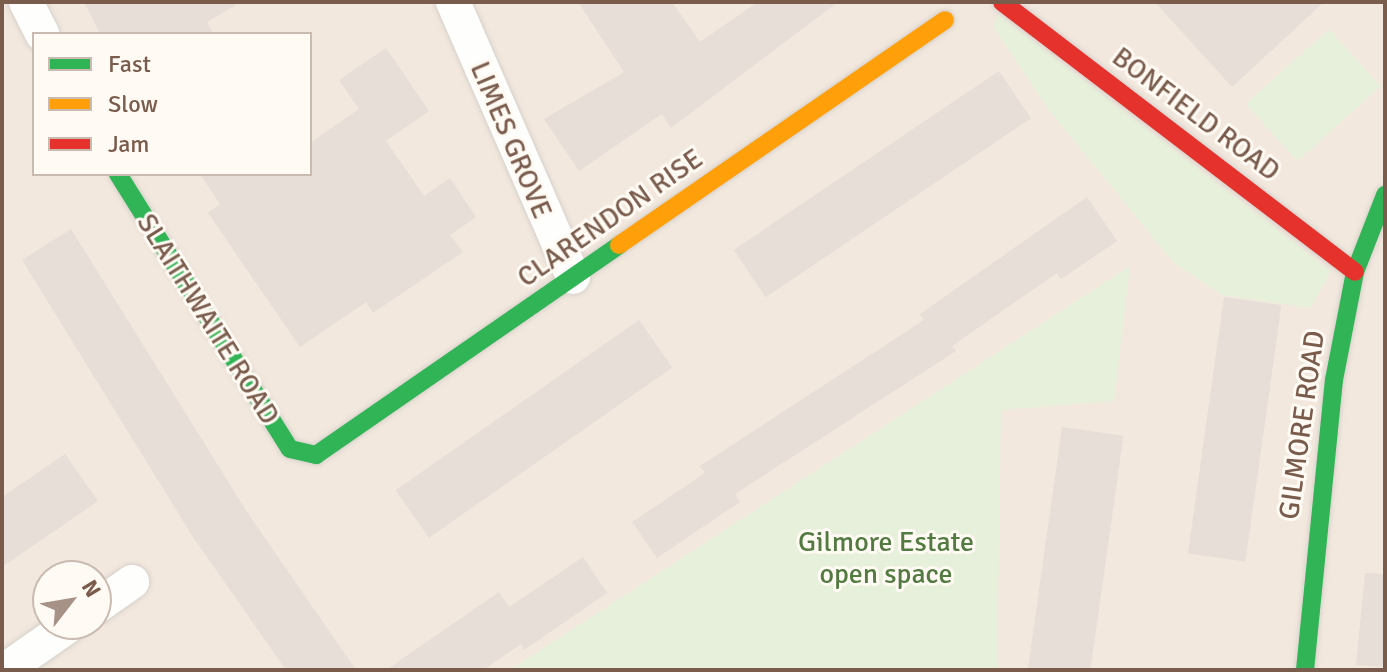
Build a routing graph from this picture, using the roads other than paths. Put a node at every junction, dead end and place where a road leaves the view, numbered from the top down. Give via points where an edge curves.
1 (26, 2) edge
2 (453, 2) edge
3 (1002, 2) edge
4 (945, 20) dead end
5 (41, 32) edge
6 (119, 176) edge
7 (1385, 195) edge
8 (1355, 272) junction
9 (573, 277) junction
10 (305, 457) joint
11 (132, 582) dead end
12 (112, 596) edge
13 (48, 640) edge
14 (5, 670) edge
15 (1305, 670) edge

1 - 5 street
2 - 9 street, LIMES GROVE
3 - 8 street, BONFIELD ROAD
4 - 9 street, CLARENDON RISE
6 - 10 street, SLAITHWAITE ROAD via 290,449
7 - 8 street, GILMORE ROAD
8 - 15 street, GILMORE ROAD via 1324,455
9 - 10 street, CLARENDON RISE via 350,435
11 - 12 street
13 - 14 street

